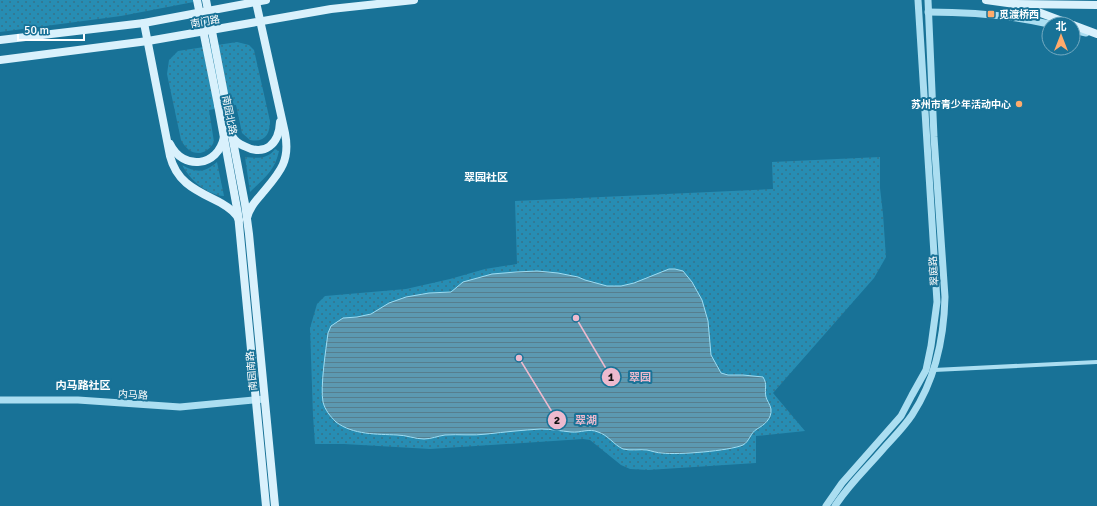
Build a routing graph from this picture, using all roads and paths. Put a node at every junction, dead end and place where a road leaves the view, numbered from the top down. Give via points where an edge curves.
1 (197, 0) edge
2 (206, 0) edge
3 (266, 0) edge
4 (414, 0) edge
5 (918, 0) edge
6 (928, 0) edge
7 (986, 0) edge
8 (256, 2) junction
9 (1015, 4) junction
10 (1097, 5) edge
11 (928, 12) junction
12 (1049, 16) edge
13 (260, 21) junction
14 (1041, 22) edge
15 (144, 23) junction
16 (1081, 28) edge
17 (1081, 32) edge
18 (1097, 35) edge
19 (0, 40) edge
20 (148, 41) junction
21 (0, 60) edge
22 (280, 116) junction
23 (228, 135) junction
24 (166, 136) junction
25 (243, 221) junction
26 (245, 234) joint
27 (1097, 362) edge
28 (934, 370) junction
29 (260, 399) junction
30 (0, 400) edge
31 (266, 506) edge
32 (275, 506) edge
33 (826, 506) edge
34 (835, 506) edge

1 - 23 main road, 南园北路, bridge via 218,105
2 - 23 main road, 南园北路, bridge via 226,104
3 - 8 main road, 南门路
4 - 13 main road, 南门路 via 332,9
5 - 33 street, 翠庭路 via 937,302 931,346 926,370 901,416 842,483
6 - 11 street, 翠庭路
7 - 9 main road
8 - 13 main road
8 - 15 main road, 南门路
9 - 10 main road
9 - 12 main road
11 - 14 street via 953,12
11 - 28 street, 翠庭路 via 945,297
13 - 20 main road, 南门路
13 - 22 main road
15 - 19 main road, 南门路
15 - 20 main road
16 - 18 main road
17 - 18 street
20 - 21 main road, 南门路
20 - 24 main road
22 - 23 main road via 278,135 265,149 247,148
22 - 25 main road via 286,142 286,157
23 - 24 main road via 214,156 196,162 178,156
23 - 25 main road, 南园北路
24 - 25 main road via 172,162 178,174 192,188 226,206
25 - 26 main road, 南园北路
26 - 29 main road, 南园南路
27 - 28 street
28 - 34 street, 翠庭路 via 911,416 846,489
29 - 30 street, 内马路 via 180,407 78,400
29 - 31 main road, 南园南路
29 - 32 main road, 南园南路

